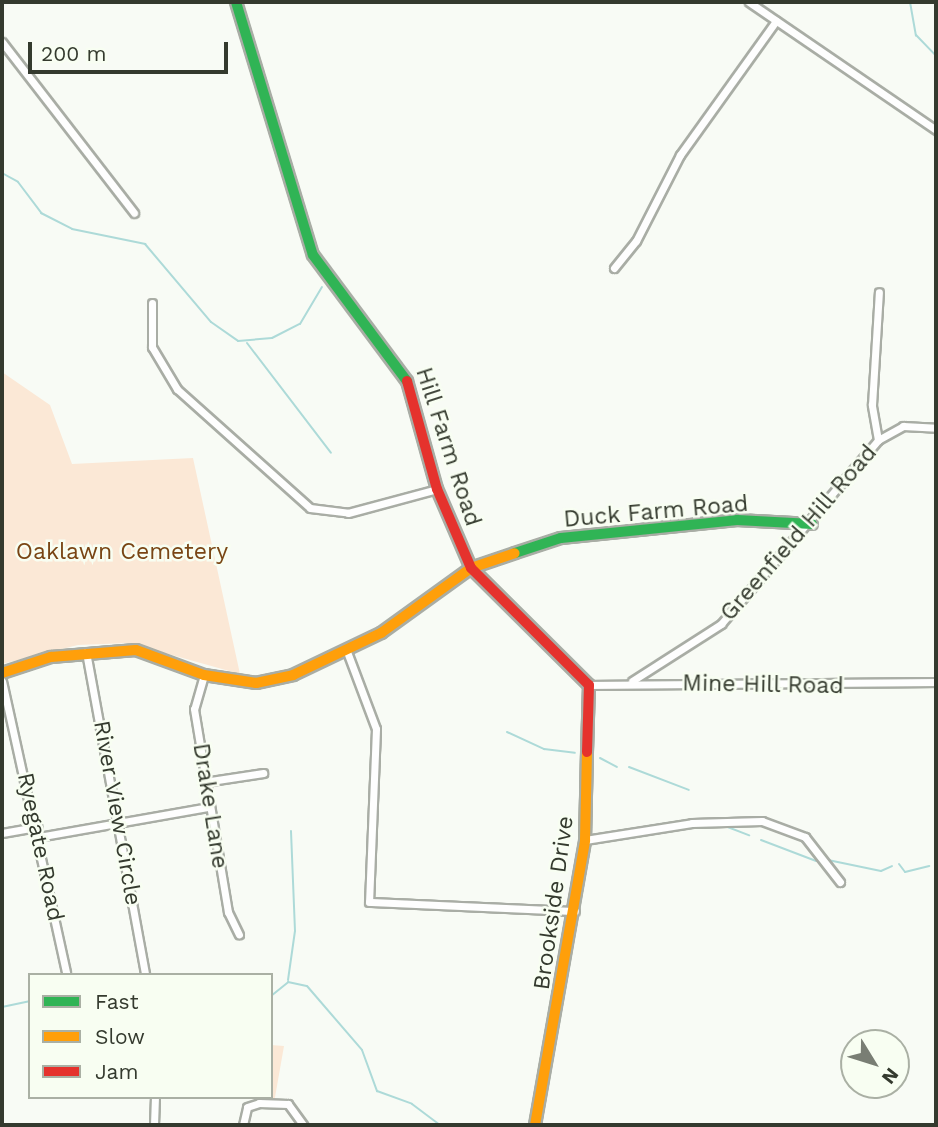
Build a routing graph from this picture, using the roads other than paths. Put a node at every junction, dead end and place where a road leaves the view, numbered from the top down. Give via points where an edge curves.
1 (236, 2) edge
2 (749, 2) edge
3 (776, 21) junction
4 (2, 42) edge
5 (936, 130) edge
6 (134, 213) dead end
7 (614, 268) dead end
8 (879, 292) dead end
9 (152, 303) dead end
10 (936, 428) edge
11 (878, 440) junction
12 (437, 489) junction
13 (812, 524) junction
14 (471, 568) junction
15 (346, 649) junction
16 (86, 652) junction
17 (2, 673) edge
18 (204, 675) junction
19 (2, 681) edge
20 (632, 681) junction
21 (936, 682) edge
22 (589, 685) junction
23 (263, 773) dead end
24 (204, 782) junction
25 (208, 807) junction
26 (120, 820) junction
27 (37, 827) junction
28 (2, 834) edge
29 (38, 837) junction
30 (585, 840) junction
31 (839, 882) dead end
32 (575, 911) junction
33 (239, 935) dead end
34 (66, 973) dead end
35 (145, 973) edge
36 (155, 1099) edge
37 (154, 1125) edge
38 (243, 1125) edge
39 (303, 1125) edge
40 (535, 1125) edge

1 - 12 main road, Hill Farm Road via 313,255 399,362 415,398
2 - 3 street
3 - 5 street
3 - 7 street via 680,155 636,241
4 - 6 street
8 - 11 street via 872,405
9 - 12 street via 152,347 177,389 310,508 348,513
10 - 11 street, Greenfield Hill Road via 902,426
11 - 13 street, Greenfield Hill Road
12 - 14 main road, Hill Farm Road
13 - 14 main road, Duck Farm Road via 737,520 561,538
13 - 20 street, Greenfield Hill Road via 721,624
14 - 15 main road, Duck Farm Road via 381,633
14 - 22 main road, Hill Farm Road
15 - 18 main road, Duck Farm Road via 293,675 256,683
15 - 32 street via 376,729 369,902
16 - 17 main road, Duck Farm Road
16 - 18 main road, Duck Farm Road via 136,650
16 - 26 street, River View Circle
18 - 24 street, Drake Lane via 194,709
19 - 27 street, Ryegate Road
20 - 21 street, Mine Hill Road via 788,687
20 - 22 street, Mine Hill Road
22 - 30 main road, Brookside Drive
23 - 24 street
24 - 25 street, Drake Lane
25 - 26 street
25 - 33 street, Drake Lane via 228,912
26 - 29 street
26 - 35 street, River View Circle
27 - 28 street
27 - 29 street, Ryegate Road
29 - 34 street, Ryegate Road
30 - 31 street via 692,823 762,821 805,837
30 - 32 main road, Brookside Drive
32 - 40 main road, Brookside Drive
36 - 37 street
38 - 39 street via 247,1108 288,1104

